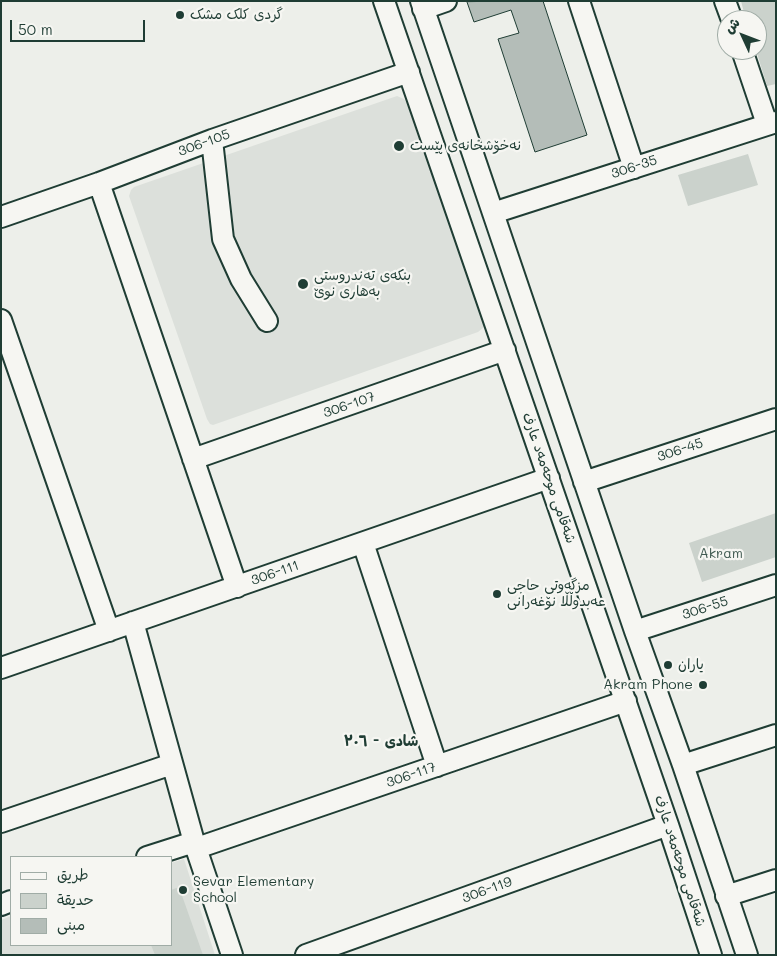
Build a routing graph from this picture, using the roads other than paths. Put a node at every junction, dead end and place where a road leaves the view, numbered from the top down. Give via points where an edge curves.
1 (384, 1) edge
2 (446, 1) edge
3 (578, 1) edge
4 (422, 5) edge
5 (746, 60) edge
6 (409, 72) junction
7 (771, 123) edge
8 (212, 140) junction
9 (634, 168) junction
10 (99, 183) junction
11 (493, 213) junction
12 (1, 218) edge
13 (1, 320) edge
14 (267, 321) dead end
15 (505, 350) junction
16 (776, 419) edge
17 (193, 459) junction
18 (549, 478) junction
19 (584, 482) junction
20 (363, 543) junction
21 (237, 586) junction
22 (776, 586) edge
23 (133, 622) junction
24 (632, 623) junction
25 (599, 624) junction
26 (109, 631) junction
27 (1, 668) edge
28 (626, 701) junction
29 (776, 735) edge
30 (172, 764) junction
31 (683, 765) junction
32 (437, 766) junction
33 (1, 822) edge
34 (668, 825) junction
35 (196, 845) junction
36 (150, 856) edge
37 (776, 880) edge
38 (726, 896) junction
39 (232, 955) edge
40 (306, 955) edge
41 (711, 955) edge
42 (747, 955) edge

1 - 6 street, شەقامی موحەمەد عارف
2 - 4 street
3 - 9 street
4 - 11 street
5 - 7 street
6 - 8 street, 306-105
6 - 15 street, شەقامی موحەمەد عارف
7 - 9 street, 306-35
8 - 10 street, 306-105
8 - 14 street via 224,239 241,279
9 - 11 street, 306-35
10 - 12 street, 306-105
10 - 17 street
11 - 19 street
13 - 26 street
15 - 17 street, 306-107
15 - 18 street, شەقامی موحەمەد عارف
16 - 19 street, 306-45
17 - 21 street
18 - 20 street, 306-111
18 - 25 street, شەقامی موحەمەد عارف
19 - 24 street
20 - 21 street, 306-111
20 - 32 street
21 - 23 street, 306-111
22 - 24 street, 306-55
23 - 26 street, 306-111
23 - 30 street
24 - 25 street, 306-55
24 - 31 street
25 - 28 street, شەقامی موحەمەد عارف
26 - 27 street, 306-111
28 - 32 street, 306-117
28 - 34 street, شەقامی موحەمەد عارف
29 - 31 street
30 - 33 street
30 - 35 street
31 - 38 street
32 - 35 street, 306-117
34 - 40 street, 306-119
34 - 41 street, شەقامی موحەمەد عارف
35 - 36 street, 306-117
35 - 39 street
37 - 38 street
38 - 42 street

